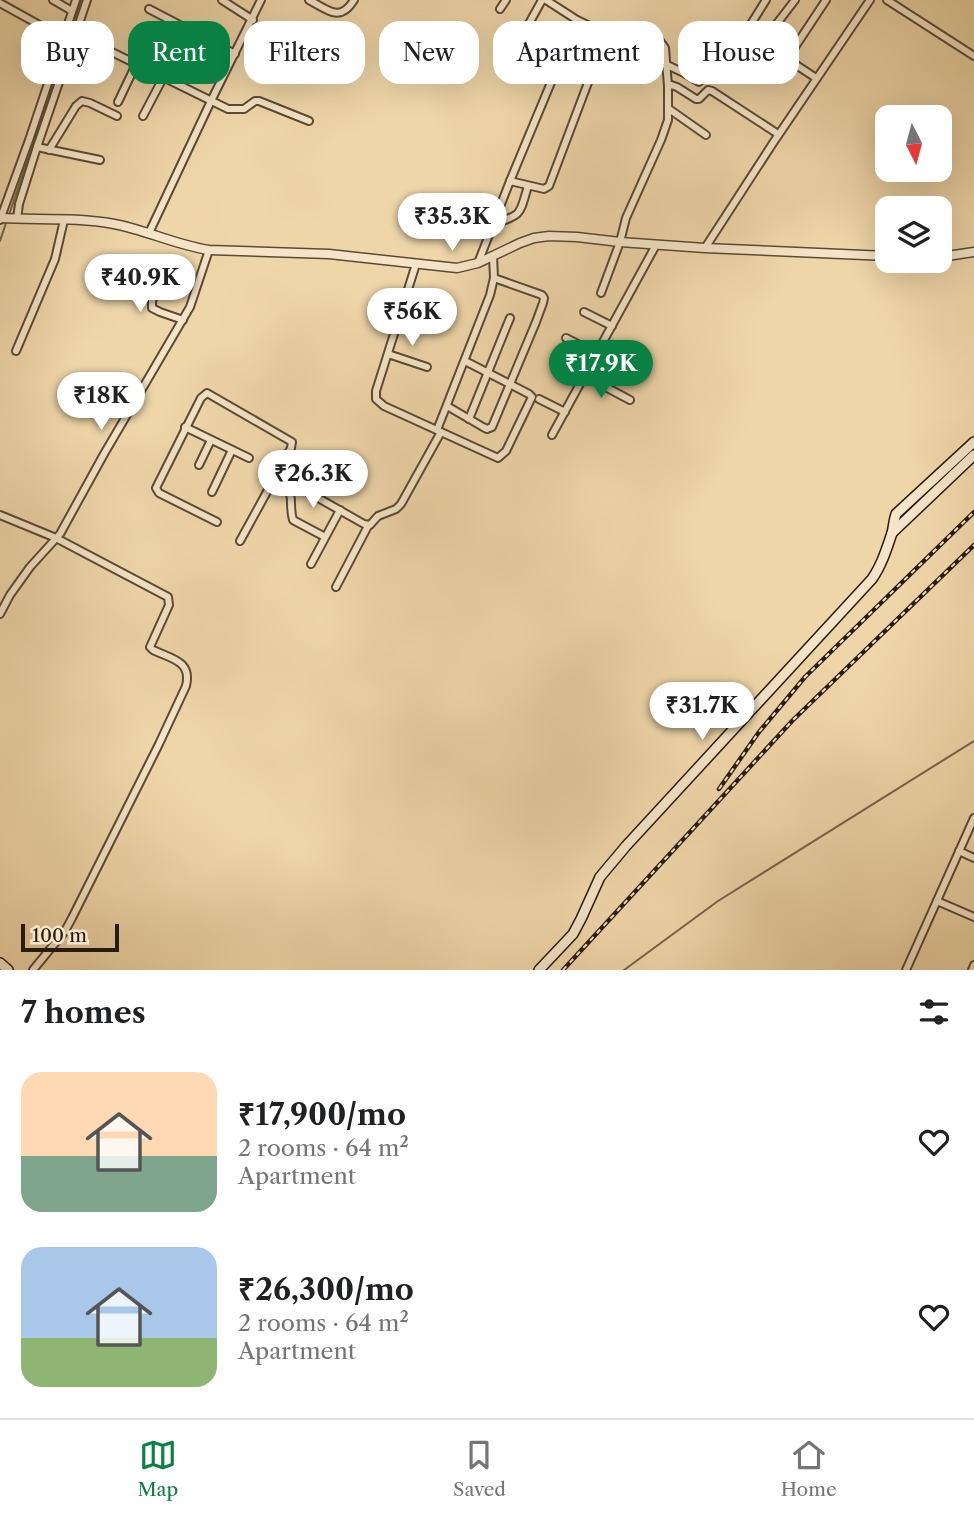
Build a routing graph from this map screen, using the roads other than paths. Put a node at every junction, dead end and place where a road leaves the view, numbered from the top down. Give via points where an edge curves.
1 (53, 0) edge
2 (76, 0) edge
3 (87, 0) edge
4 (222, 0) edge
5 (261, 0) edge
6 (309, 0) edge
7 (354, 0) edge
8 (506, 0) edge
9 (544, 0) edge
10 (766, 0) edge
11 (795, 0) edge
12 (826, 0) edge
13 (870, 0) edge
14 (887, 0) edge
15 (0, 3) edge
16 (322, 3) edge
17 (149, 9) dead end
18 (500, 9) dead end
19 (72, 11) junction
20 (253, 20) junction
21 (577, 20) joint
22 (32, 21) edge
23 (71, 21) edge
24 (76, 21) edge
25 (531, 21) edge
26 (753, 21) edge
27 (779, 21) edge
28 (799, 41) edge
29 (664, 45) edge
30 (235, 54) junction
31 (974, 55) edge
32 (667, 65) junction
33 (799, 67) edge
34 (678, 71) edge
35 (816, 78) junction
36 (128, 79) edge
37 (47, 84) edge
38 (55, 84) edge
39 (160, 84) edge
40 (176, 84) edge
41 (588, 84) edge
42 (668, 84) junction
43 (211, 101) junction
44 (118, 102) dead end
45 (669, 109) junction
46 (117, 116) dead end
47 (143, 116) dead end
48 (309, 121) dead end
49 (778, 134) junction
50 (706, 135) dead end
51 (37, 147) junction
52 (49, 149) junction
53 (100, 160) dead end
54 (510, 181) junction
55 (528, 186) junction
56 (6, 219) edge
57 (64, 220) junction
58 (493, 223) junction
59 (149, 233) junction
60 (620, 242) junction
61 (656, 245) junction
62 (705, 248) junction
63 (208, 250) junction
64 (974, 252) edge
65 (875, 255) edge
66 (952, 255) edge
67 (493, 256) junction
68 (478, 263) junction
69 (416, 264) junction
70 (494, 278) junction
71 (163, 283) dead end
72 (601, 293) dead end
73 (584, 312) dead end
74 (510, 318) dead end
75 (183, 320) junction
76 (612, 326) junction
77 (566, 338) dead end
78 (16, 351) dead end
79 (388, 354) junction
80 (597, 354) junction
81 (465, 361) junction
82 (427, 368) dead end
83 (488, 372) junction
84 (585, 376) junction
85 (511, 384) junction
86 (539, 399) dead end
87 (630, 400) dead end
88 (447, 406) junction
89 (565, 412) junction
90 (469, 419) junction
91 (186, 427) junction
92 (439, 431) junction
93 (552, 435) dead end
94 (211, 440) junction
95 (974, 442) edge
96 (232, 450) junction
97 (974, 456) edge
98 (249, 458) dead end
99 (199, 465) dead end
100 (278, 475) junction
101 (212, 492) dead end
102 (340, 510) junction
103 (0, 514) edge
104 (216, 523) dead end
105 (368, 526) junction
106 (892, 533) junction
107 (325, 537) junction
108 (56, 538) junction
109 (240, 541) dead end
110 (311, 564) dead end
111 (336, 587) dead end
112 (0, 614) edge
113 (974, 818) edge
114 (960, 851) junction
115 (974, 858) edge
116 (937, 901) junction
117 (974, 917) edge
118 (0, 963) edge
119 (974, 965) edge
120 (8, 970) edge
121 (33, 970) edge
122 (539, 970) edge
123 (906, 970) edge
124 (972, 970) edge

1 - 19 street
2 - 19 street
3 - 24 street
4 - 20 street
5 - 20 street
6 - 16 street
7 - 16 street via 342,13 334,13
8 - 18 street
9 - 21 street
9 - 25 street
10 - 26 street
11 - 27 street
12 - 28 street
13 - 35 street
14 - 31 street
15 - 22 street
17 - 30 street
19 - 23 street
20 - 30 street
21 - 54 street
29 - 32 street
30 - 43 street
32 - 34 street
32 - 42 street
33 - 35 street
35 - 49 street
36 - 44 street
37 - 56 street
38 - 51 street
39 - 47 street
40 - 43 street
41 - 55 street via 551,184 544,189
42 - 45 street
42 - 49 street via 696,99 712,91
43 - 48 street via 239,110 259,101
43 - 59 street
45 - 50 street
45 - 60 street via 665,132 626,218
46 - 52 street via 82,101
49 - 62 street
51 - 52 street
51 - 56 street via 19,204
52 - 53 street
54 - 55 street
54 - 58 street
55 - 58 street via 521,211
56 - 57 street
57 - 59 street via 116,224
57 - 78 street via 55,259
58 - 68 street
59 - 63 street
60 - 61 street
60 - 67 street via 549,236
60 - 72 street
61 - 62 street
61 - 76 street
62 - 65 street
63 - 69 street via 329,254
63 - 75 street
64 - 66 street
67 - 68 street
67 - 70 street
68 - 69 street via 457,268
69 - 79 street
70 - 81 street
70 - 85 street via 544,298
71 - 75 street via 152,308
73 - 76 street
74 - 83 street
75 - 108 street
76 - 80 street
77 - 80 street
79 - 82 street
79 - 92 street via 377,401
80 - 84 street
81 - 83 street
81 - 88 street
83 - 85 street
83 - 90 street
84 - 87 street
84 - 89 street
85 - 90 street via 492,427 487,429
85 - 92 street via 532,397 501,456
86 - 89 street
88 - 90 street
88 - 92 street
89 - 93 street
91 - 94 street
91 - 100 street via 207,393 290,440 291,448
91 - 104 street via 157,491
92 - 105 street via 401,504
94 - 96 street
94 - 99 street
95 - 106 main road via 896,514
96 - 98 street
96 - 101 street
97 - 106 main road
100 - 102 street
100 - 107 street via 291,496 293,520
100 - 109 street
102 - 105 street
102 - 107 street
103 - 108 street
105 - 111 street
106 - 122 main road via 872,579 626,846 600,877 573,934
107 - 110 street
108 - 112 street
108 - 121 street via 168,597 169,605 150,647 181,663 188,677 72,918
113 - 114 street
114 - 115 street
114 - 116 street
116 - 117 street
116 - 123 street
118 - 120 main road
119 - 124 street

